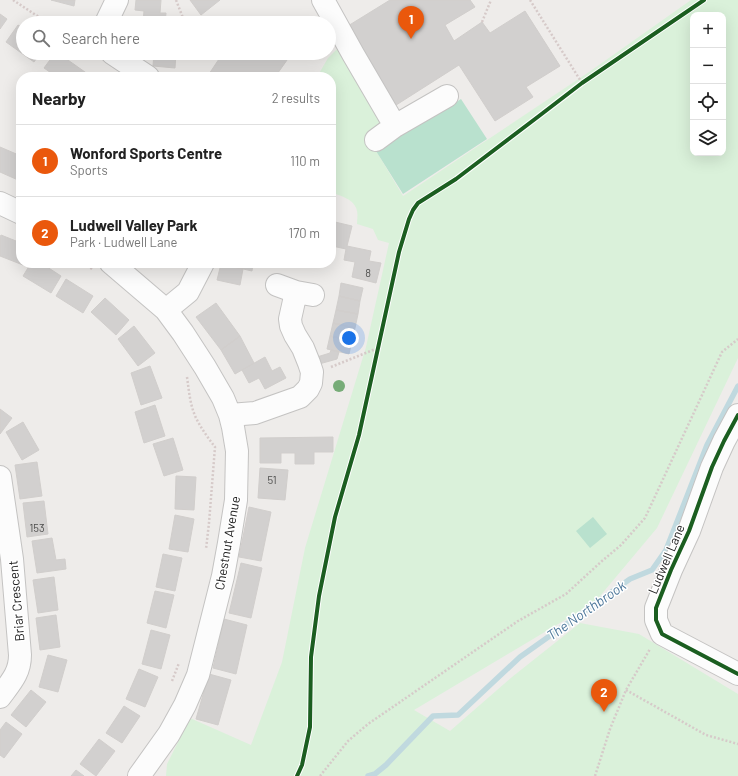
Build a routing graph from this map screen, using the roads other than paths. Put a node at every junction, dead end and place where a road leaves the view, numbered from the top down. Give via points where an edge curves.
1 (323, 0) edge
2 (332, 16) edge
3 (336, 23) edge
4 (122, 60) edge
5 (140, 72) edge
6 (447, 96) dead end
7 (395, 126) junction
8 (376, 140) dead end
9 (0, 203) edge
10 (16, 211) edge
11 (105, 268) edge
12 (200, 268) edge
13 (295, 291) dead end
14 (166, 310) junction
15 (230, 415) junction
16 (738, 415) edge
17 (0, 477) edge
18 (6, 560) edge
19 (738, 674) edge
20 (0, 697) edge
21 (139, 776) edge

1 - 2 street
3 - 7 street
4 - 5 street
6 - 7 street
7 - 8 street
9 - 10 street
11 - 14 street, Chestnut Avenue
12 - 14 street via 188,292
13 - 15 street via 291,326 309,363 312,372 311,384 300,397 255,413
14 - 15 street, Chestnut Avenue via 205,366
15 - 21 street, Chestnut Avenue via 237,451 236,500 223,576 198,675 169,734
16 - 19 street, Ludwell Lane via 712,467 689,532 656,608 656,620 662,634
17 - 18 street, Briar Crescent
18 - 20 street, Briar Crescent via 20,663 15,677

